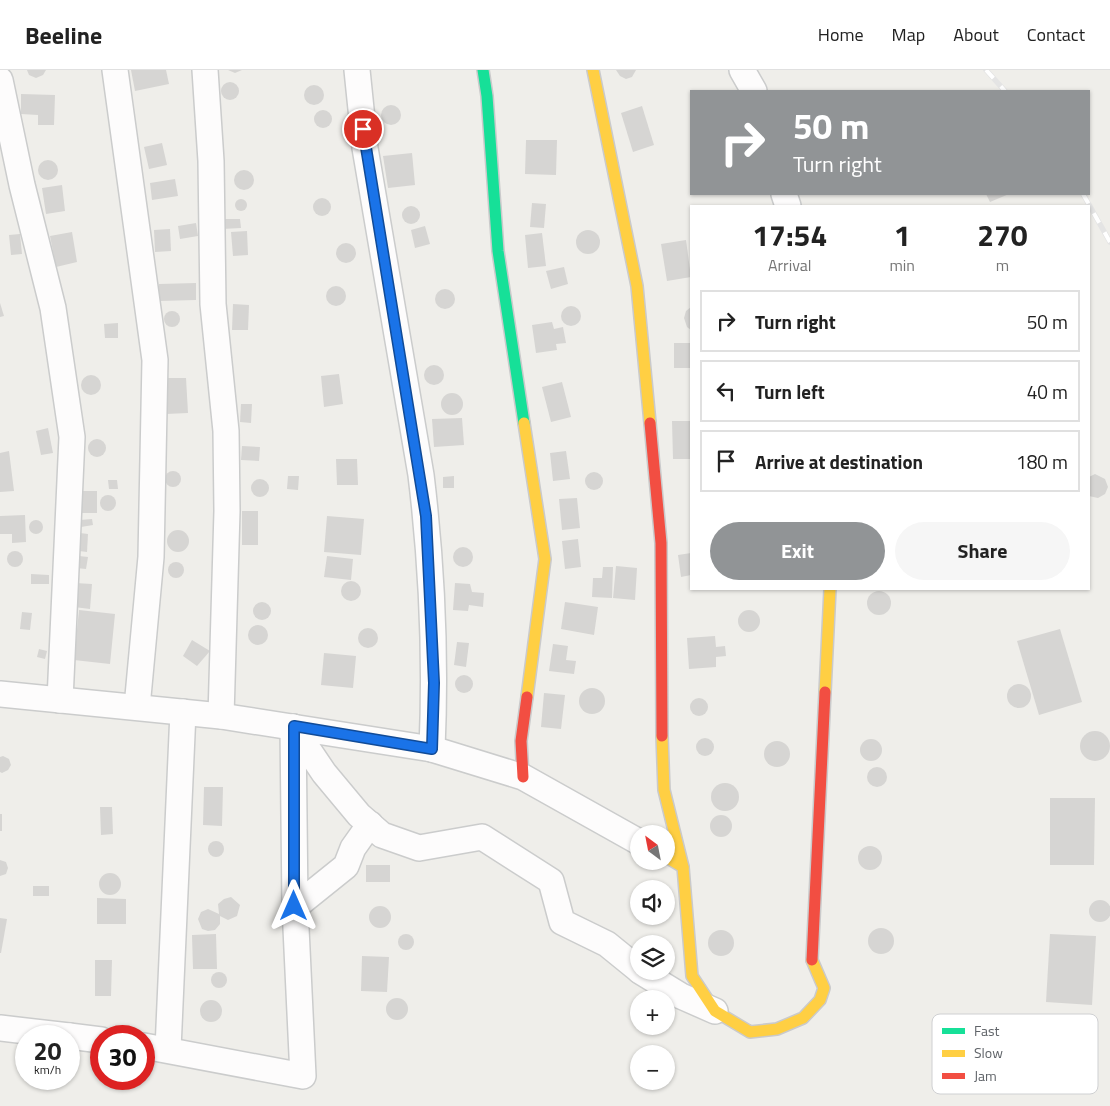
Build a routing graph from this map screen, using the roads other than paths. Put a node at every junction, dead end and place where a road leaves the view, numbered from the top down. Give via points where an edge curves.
1 (115, 70) edge
2 (205, 70) edge
3 (357, 70) edge
4 (483, 70) edge
5 (593, 70) edge
6 (742, 70) edge
7 (0, 80) edge
8 (753, 90) edge
9 (830, 590) edge
10 (0, 694) edge
11 (60, 700) junction
12 (137, 707) junction
13 (183, 712) junction
14 (222, 716) junction
15 (294, 726) junction
16 (432, 749) junction
17 (523, 777) junction
18 (370, 824) junction
19 (630, 837) edge
20 (675, 863) edge
21 (683, 867) junction
22 (294, 906) junction
23 (630, 963) edge
24 (654, 980) edge
25 (715, 1011) junction
26 (0, 1028) edge
27 (15, 1030) edge
28 (155, 1047) edge
29 (168, 1049) junction

1 - 12 street via 155,360 151,557
2 - 14 street via 211,161 213,304 226,431
3 - 16 street via 365,148 426,516 434,683
4 - 17 street via 498,251 545,559 521,741
5 - 21 street via 637,286 661,543 664,790
6 - 8 street
7 - 11 street via 53,308 72,437
9 - 25 street via 811,959 824,988 820,1000 803,1018 777,1029 750,1032
10 - 11 street
11 - 12 street
12 - 13 street
13 - 14 street
13 - 29 street
14 - 15 street
15 - 16 street
15 - 18 street via 324,773
15 - 22 street
16 - 17 street
17 - 19 street
18 - 22 street via 353,848 346,866
18 - 23 street via 382,835 419,848 482,837 551,881 562,922 607,944
20 - 21 street
21 - 25 street via 692,976
22 - 29 street via 303,1076
24 - 25 street
26 - 27 street
28 - 29 street

